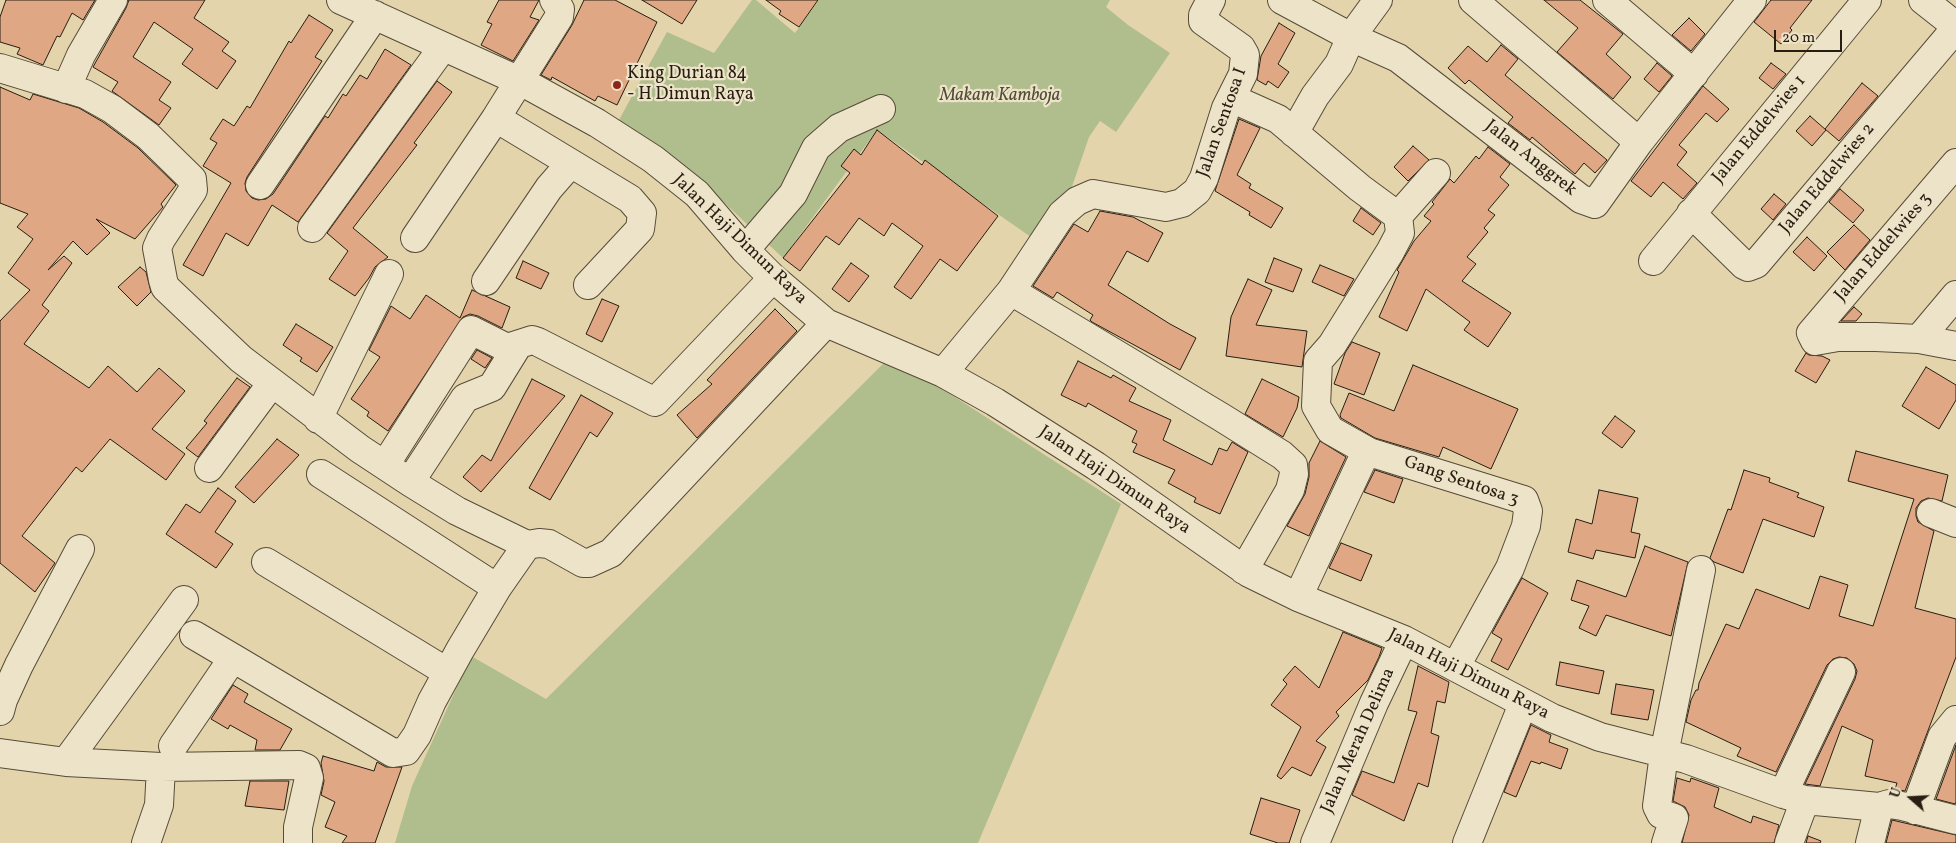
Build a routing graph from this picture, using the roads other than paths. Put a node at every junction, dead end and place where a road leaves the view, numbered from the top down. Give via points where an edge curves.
1 (113, 0) edge
2 (341, 0) edge
3 (554, 0) edge
4 (1211, 0) edge
5 (1282, 0) edge
6 (1378, 0) edge
7 (1473, 0) edge
8 (1608, 0) edge
9 (1867, 0) edge
10 (1923, 0) edge
11 (1740, 4) edge
12 (375, 15) junction
13 (1956, 27) edge
14 (443, 47) junction
15 (1346, 50) junction
16 (0, 68) edge
17 (1694, 74) junction
18 (519, 81) junction
19 (66, 89) junction
20 (1231, 98) junction
21 (881, 109) dead end
22 (496, 118) junction
23 (1294, 133) junction
24 (1639, 142) junction
25 (1956, 163) edge
26 (570, 164) junction
27 (1436, 173) dead end
28 (260, 185) dead end
29 (1691, 213) junction
30 (1398, 216) junction
31 (312, 228) dead end
32 (415, 238) dead end
33 (745, 250) junction
34 (1653, 261) dead end
35 (389, 274) dead end
36 (773, 278) junction
37 (486, 282) dead end
38 (588, 285) dead end
39 (1011, 291) junction
40 (1956, 295) edge
41 (826, 323) junction
42 (1919, 339) junction
43 (518, 345) junction
44 (1956, 346) edge
45 (943, 373) junction
46 (272, 383) junction
47 (318, 419) junction
48 (1369, 452) junction
49 (385, 465) junction
50 (209, 468) dead end
51 (322, 474) dead end
52 (410, 482) junction
53 (1931, 513) dead end
54 (1956, 523) edge
55 (527, 546) junction
56 (80, 549) dead end
57 (266, 562) dead end
58 (1244, 570) junction
59 (1701, 570) dead end
60 (497, 588) junction
61 (1298, 597) junction
62 (184, 600) dead end
63 (194, 636) dead end
64 (1404, 640) junction
65 (233, 658) junction
66 (1456, 666) junction
67 (447, 672) junction
68 (1841, 672) dead end
69 (1523, 704) junction
70 (0, 711) edge
71 (1956, 720) edge
72 (0, 753) edge
73 (1664, 754) junction
74 (167, 756) junction
75 (66, 762) junction
76 (1794, 797) junction
77 (1879, 807) junction
78 (1915, 810) junction
79 (1956, 820) edge
80 (146, 843) edge
81 (298, 843) edge
82 (1315, 843) edge
83 (1467, 843) edge
84 (1666, 843) edge
85 (1789, 843) edge
86 (1870, 843) edge

1 - 19 street
2 - 12 street, Jalan Haji Dimun Raya
3 - 18 street via 560,9 559,17
4 - 20 street, Jalan Sentosa I via 1203,21 1241,48 1245,55 1242,74
5 - 15 street
6 - 15 street
7 - 24 street
8 - 17 street
9 - 29 street, Jalan Eddelwies 1
10 - 13 street
11 - 17 street, Jalan Anggrek
12 - 14 street, Jalan Haji Dimun Raya
12 - 28 street
13 - 29 street, Jalan Eddelwies 2 via 1756,264 1744,265
14 - 18 street, Jalan Haji Dimun Raya
14 - 31 street
15 - 23 street
15 - 24 street, Jalan Anggrek via 1398,58 1590,204 1595,204
16 - 19 street
17 - 24 street, Jalan Anggrek
18 - 22 street
18 - 33 street, Jalan Haji Dimun Raya via 573,109 653,159 697,194
19 - 46 street via 85,94 112,109 148,136 192,179 193,190 157,248 165,287 241,359
20 - 23 street via 1278,119
20 - 39 street, Jalan Sentosa I via 1197,191 1182,203 1166,207 1094,194 1086,196 1062,214
21 - 33 street via 839,128 816,148 794,194
22 - 26 street
22 - 32 street
23 - 30 street
25 - 42 street, Jalan Eddelwies 3 via 1811,332 1815,341 1838,336
26 - 37 street via 548,188
26 - 38 street via 630,199 642,213 640,229
27 - 30 street
29 - 34 street, Jalan Eddelwies 1
30 - 48 street via 1400,233 1390,252 1332,345 1318,360 1316,406 1330,430
33 - 36 street, Jalan Haji Dimun Raya
35 - 47 street
36 - 41 street, Jalan Haji Dimun Raya
36 - 43 street via 655,402 538,342 532,340
39 - 45 street, Jalan Sentosa I
39 - 58 street via 1229,422 1293,465 1290,490
40 - 42 street
41 - 45 street, Jalan Haji Dimun Raya
41 - 55 street via 611,554 589,563 549,544
42 - 44 street
43 - 49 street via 507,348 471,330
43 - 52 street via 492,387 465,398
45 - 58 street, Jalan Haji Dimun Raya via 1064,444
46 - 47 street
46 - 50 street
47 - 49 street
48 - 61 street via 1364,456
48 - 66 street, Gang Sentosa 3 via 1524,500 1528,511 1526,526 1510,568
49 - 52 street
51 - 60 street
52 - 55 street via 457,511
53 - 54 street
55 - 60 street
56 - 70 street via 19,665
57 - 67 street
58 - 61 street, Jalan Haji Dimun Raya
59 - 73 street
60 - 67 street
61 - 64 street, Jalan Haji Dimun Raya
62 - 75 street
63 - 65 street
64 - 66 street, Jalan Haji Dimun Raya
64 - 82 street, Jalan Merah Delima
65 - 67 street via 393,753 406,751 417,735
65 - 74 street
66 - 69 street, Jalan Haji Dimun Raya
68 - 76 street
69 - 73 street, Jalan Haji Dimun Raya via 1600,737
69 - 83 street
71 - 78 street via 1942,737
72 - 75 street
73 - 76 street, Jalan Haji Dimun Raya
73 - 84 street via 1657,806 1661,814 1672,817 1674,822
74 - 75 street
74 - 80 street via 159,806
74 - 81 street via 306,768 310,778 298,827
76 - 77 street, Jalan Haji Dimun Raya
76 - 85 street
77 - 78 street, Jalan Haji Dimun Raya via 1889,804
77 - 86 street
78 - 79 street, Jalan Haji Dimun Raya

